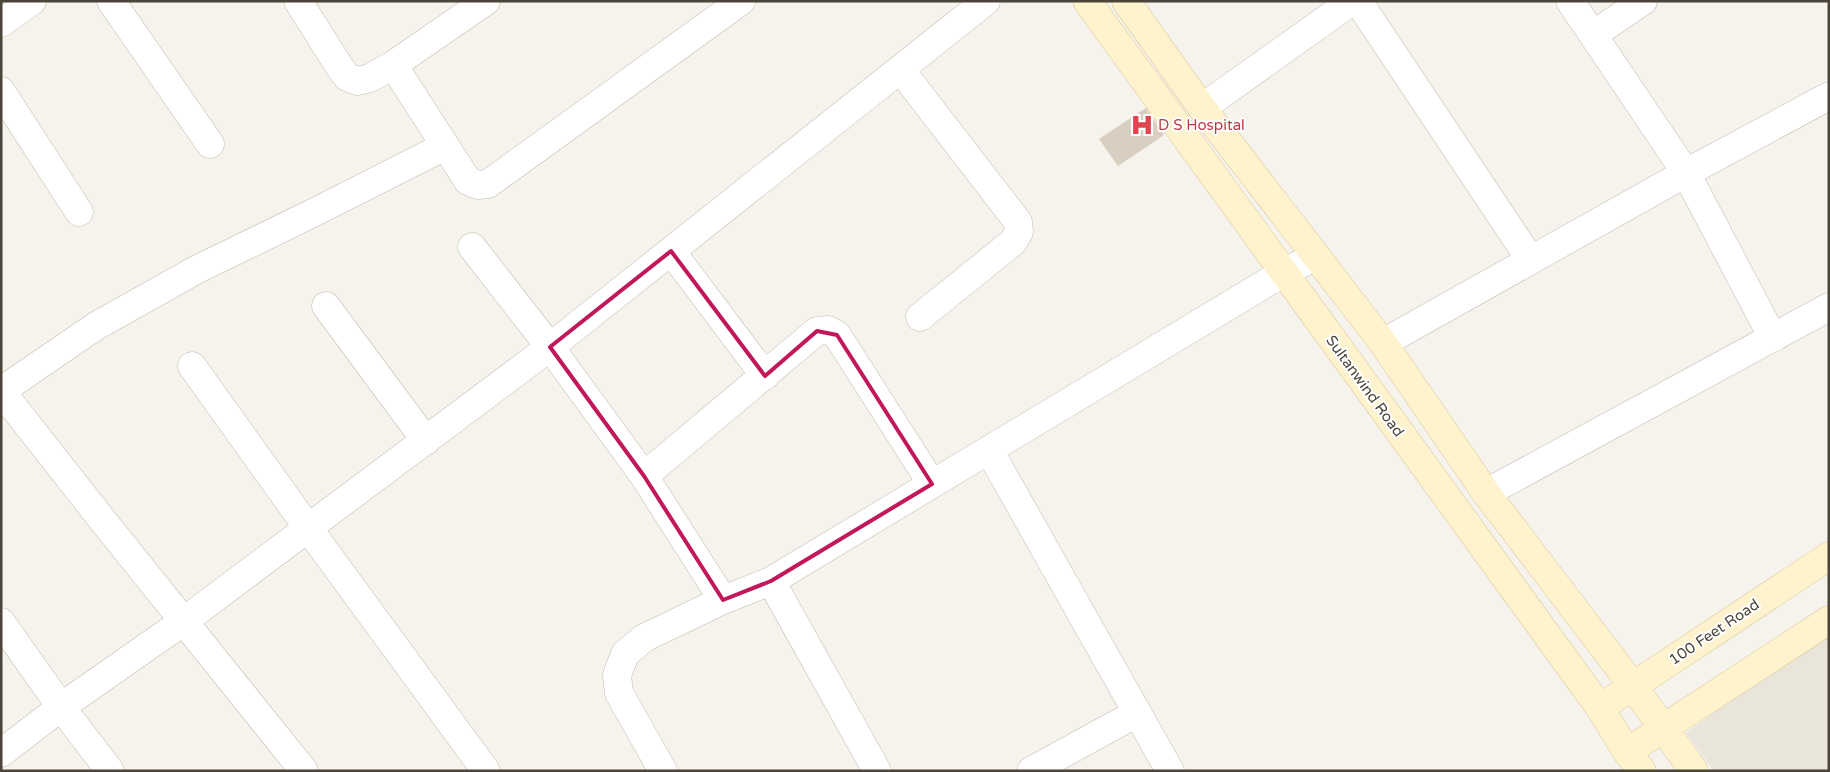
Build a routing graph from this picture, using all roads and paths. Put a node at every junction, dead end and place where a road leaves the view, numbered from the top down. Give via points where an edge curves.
1 (32, 1) edge
2 (111, 1) edge
3 (298, 1) edge
4 (742, 1) edge
5 (986, 1) edge
6 (1087, 1) edge
7 (1126, 1) edge
8 (1352, 1) edge
9 (1358, 1) edge
10 (1570, 1) edge
11 (1643, 1) edge
12 (485, 2) edge
13 (1, 23) edge
14 (1593, 35) junction
15 (393, 65) junction
16 (900, 69) junction
17 (1, 91) edge
18 (1829, 96) edge
19 (1202, 108) junction
20 (210, 144) dead end
21 (445, 146) junction
22 (1686, 173) junction
23 (79, 212) dead end
24 (472, 247) dead end
25 (671, 251) junction
26 (1316, 256) junction
27 (1530, 259) junction
28 (1284, 273) junction
29 (326, 306) dead end
30 (1829, 306) edge
31 (920, 316) dead end
32 (1773, 338) junction
33 (1383, 343) junction
34 (550, 348) junction
35 (192, 366) dead end
36 (765, 376) junction
37 (1, 391) edge
38 (426, 441) junction
39 (989, 450) junction
40 (644, 476) junction
41 (932, 484) junction
42 (1486, 493) junction
43 (308, 528) junction
44 (1829, 556) edge
45 (771, 581) junction
46 (723, 600) junction
47 (1829, 620) edge
48 (184, 621) junction
49 (1, 622) edge
50 (1633, 686) junction
51 (61, 707) junction
52 (1600, 708) junction
53 (1137, 713) junction
54 (1664, 728) junction
55 (1, 752) edge
56 (1634, 761) edge
57 (110, 771) edge
58 (304, 771) edge
59 (486, 771) edge
60 (662, 771) edge
61 (877, 771) edge
62 (1031, 771) edge
63 (1170, 771) edge
64 (1694, 771) edge

1 - 13 street
2 - 20 street
3 - 15 street via 348,77 358,81 370,78
4 - 21 street via 488,184 468,181
5 - 16 street
6 - 28 main road, Sultanwind Road
7 - 19 main road
8 - 19 street
9 - 27 street
10 - 14 street
11 - 14 street
12 - 15 street
14 - 22 street
15 - 21 street
16 - 25 street
16 - 31 street via 1018,222 1019,232 1013,242
17 - 23 street
18 - 22 street
19 - 26 main road
21 - 37 street via 196,270 96,326
22 - 27 street
22 - 32 street
24 - 34 street
25 - 34 street
25 - 36 street
26 - 28 street
26 - 33 main road
27 - 33 street
28 - 39 street
28 - 52 main road, Sultanwind Road
29 - 38 street
30 - 32 street
32 - 42 street
33 - 42 main road
34 - 38 street
34 - 40 street
35 - 43 street
36 - 40 street
36 - 41 street via 817,331 828,330 837,335
37 - 48 street
38 - 43 street
39 - 41 street
39 - 53 street
40 - 46 street
41 - 45 street
42 - 50 main road
43 - 48 street
43 - 59 street
44 - 50 main road, 100 Feet Road
45 - 46 street
45 - 61 street
46 - 60 street via 644,638 625,654 617,675 619,692
47 - 54 main road
48 - 51 street
48 - 58 street
49 - 51 street
50 - 52 main road, 100 Feet Road
50 - 54 main road
51 - 55 street
51 - 57 street
52 - 56 main road, Sultanwind Road
53 - 62 street
53 - 63 street
54 - 56 main road
54 - 64 main road

